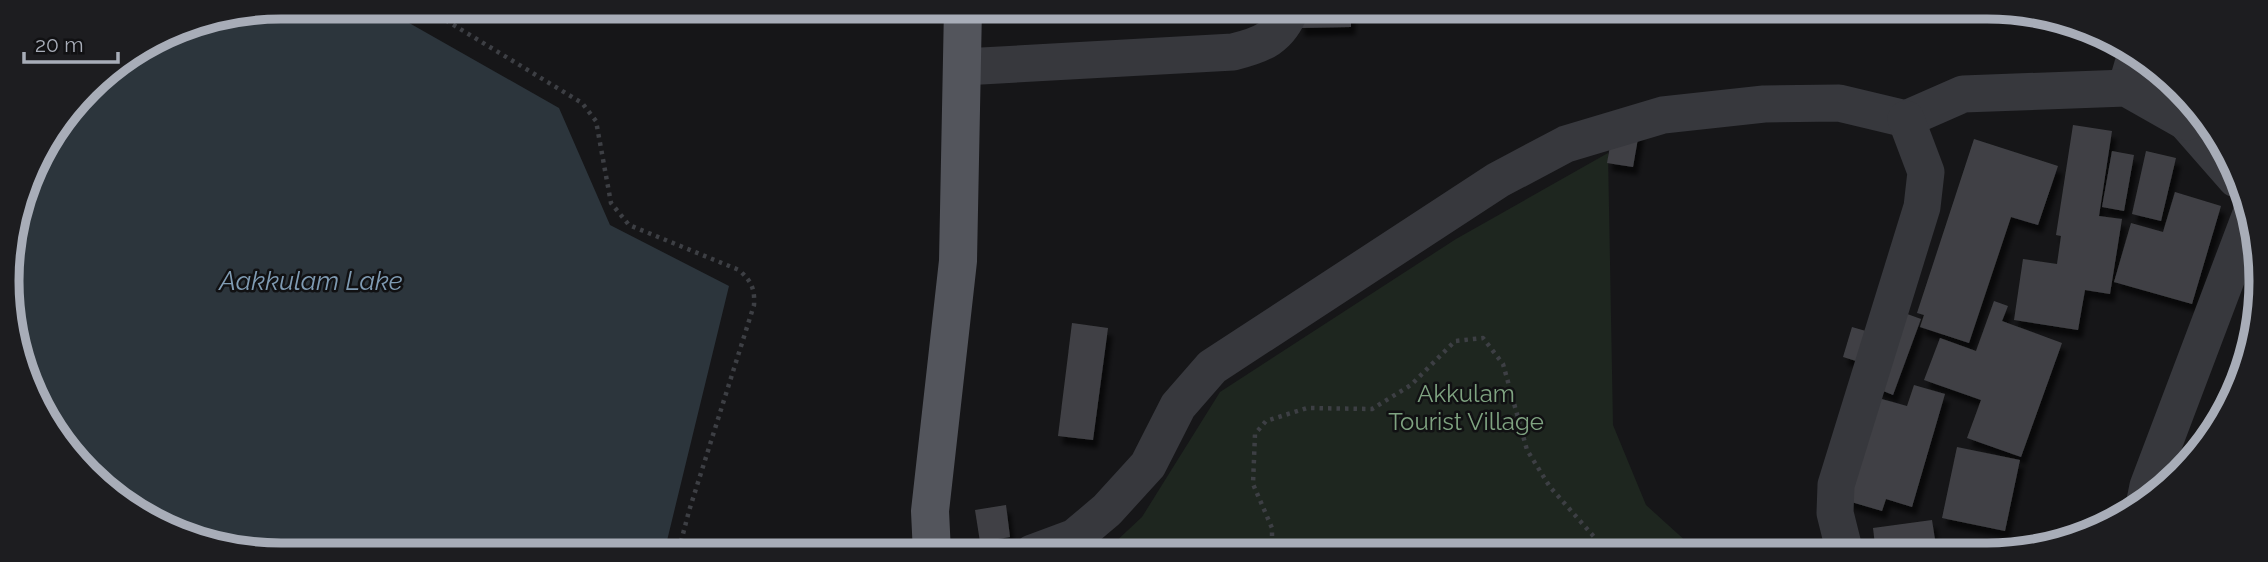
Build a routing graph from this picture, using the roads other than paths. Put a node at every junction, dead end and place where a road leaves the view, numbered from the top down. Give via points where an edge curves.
1 (963, 19) edge
2 (1285, 19) edge
3 (2133, 64) edge
4 (963, 67) junction
5 (2126, 88) junction
6 (2191, 117) edge
7 (1906, 119) junction
8 (2244, 231) edge
9 (2148, 488) edge
10 (932, 543) edge
11 (1059, 543) edge
12 (1842, 543) edge

1 - 4 main road
2 - 4 lane via 1277,33 1260,46 1233,52
3 - 5 lane
4 - 10 main road via 958,261 930,511
5 - 6 lane
5 - 7 lane via 1963,94
7 - 11 lane via 1839,103 1764,104 1663,115 1566,144 1498,180 1212,367 1178,406 1148,465 1107,510 1075,537
7 - 12 lane via 1926,172 1922,208 1836,485 1835,513
8 - 9 lane

